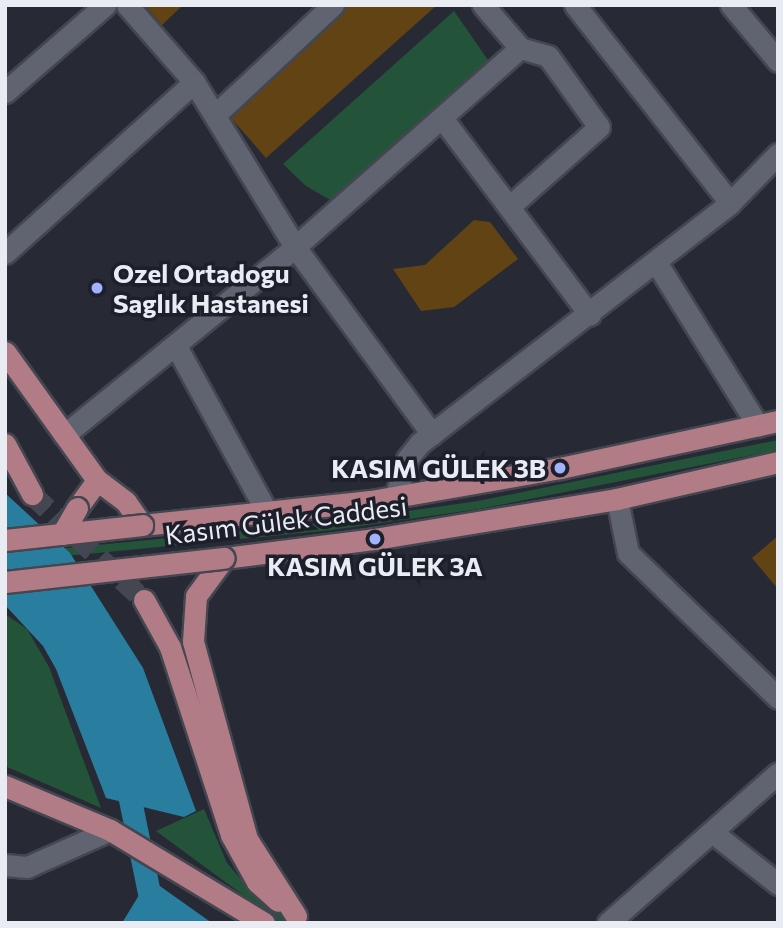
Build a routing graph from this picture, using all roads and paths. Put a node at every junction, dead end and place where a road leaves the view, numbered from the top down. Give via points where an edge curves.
1 (105, 5) edge
2 (127, 5) edge
3 (333, 5) edge
4 (575, 5) edge
5 (731, 5) edge
6 (496, 10) edge
7 (520, 48) junction
8 (778, 61) edge
9 (194, 82) junction
10 (5, 92) edge
11 (216, 114) junction
12 (442, 118) junction
13 (774, 165) edge
14 (730, 203) junction
15 (509, 207) junction
16 (295, 247) junction
17 (5, 253) edge
18 (656, 262) junction
19 (590, 315) junction
20 (176, 346) junction
21 (5, 352) edge
22 (768, 424) edge
23 (432, 434) junction
24 (64, 435) junction
25 (5, 444) edge
26 (778, 462) edge
27 (5, 469) edge
28 (97, 480) junction
29 (395, 497) junction
30 (617, 499) junction
31 (267, 512) junction
32 (142, 525) junction
33 (62, 534) junction
34 (5, 540) edge
35 (224, 558) junction
36 (5, 582) edge
37 (144, 600) tunnel mouth
38 (778, 698) edge
39 (778, 773) edge
40 (5, 786) edge
41 (110, 830) junction
42 (712, 832) junction
43 (5, 865) edge
44 (778, 884) edge
45 (300, 920) edge
46 (264, 923) edge
47 (608, 923) edge

1 - 10 street
2 - 9 street
3 - 11 street
4 - 14 street
5 - 8 street
6 - 7 street
7 - 12 street
7 - 15 street via 548,56 599,127
9 - 11 street
9 - 17 street
11 - 16 street
12 - 15 street
12 - 16 street
13 - 14 street
14 - 18 street
15 - 19 street
16 - 20 street
16 - 23 street
18 - 19 street
18 - 22 street
19 - 23 street
20 - 24 street
20 - 31 street
21 - 24 main road
22 - 29 main road, Kasım Gülek Caddesi
23 - 29 street via 407,460
24 - 28 main road
25 - 27 main road via 32,494
26 - 30 main road, Kasım Gülek Caddesi
28 - 32 main road via 126,502
28 - 33 main road, bridge
29 - 31 main road, Kasım Gülek Caddesi
30 - 35 main road, Kasım Gülek Caddesi via 376,539
30 - 38 street via 628,553
31 - 32 main road, Kasım Gülek Caddesi
32 - 33 main road, Kasım Gülek Caddesi, bridge
33 - 34 main road, Kasım Gülek Caddesi, bridge
35 - 36 main road, Kasım Gülek Caddesi, bridge
35 - 45 main road via 196,596 192,641 247,839
37 - 45 main road via 170,647 231,835 257,882
39 - 42 street
40 - 41 main road
41 - 43 street via 27,867
41 - 46 main road
42 - 44 street
42 - 47 street

